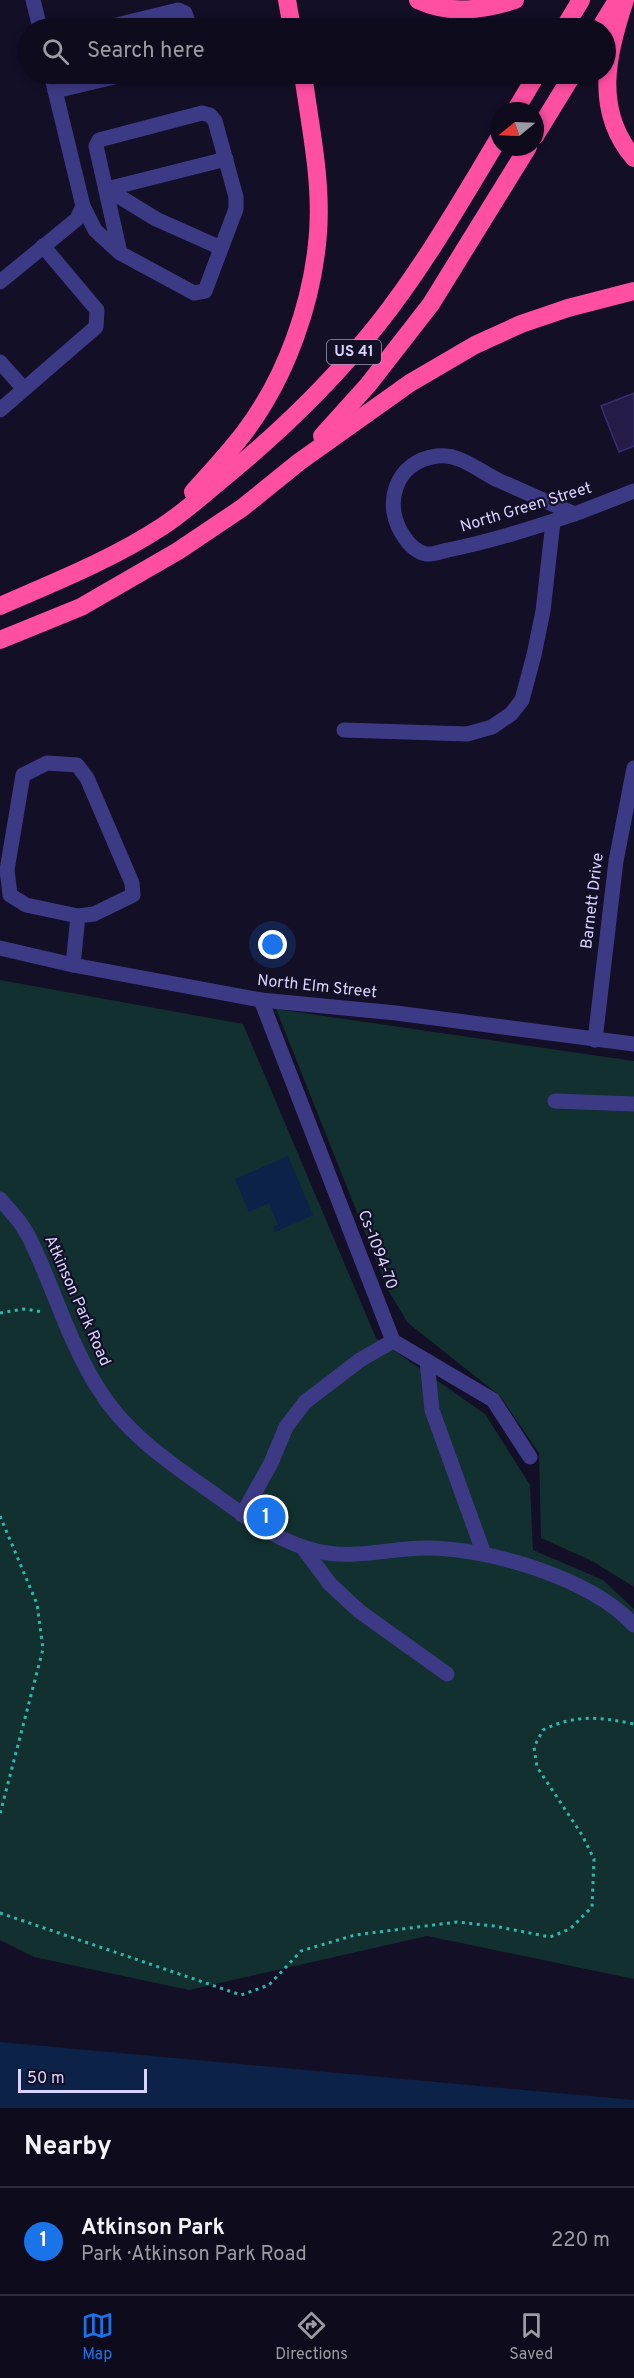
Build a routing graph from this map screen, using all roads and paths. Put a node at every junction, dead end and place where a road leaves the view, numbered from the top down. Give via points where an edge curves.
1 (33, 0) edge
2 (286, 0) edge
3 (294, 0) edge
4 (418, 0) edge
5 (515, 0) edge
6 (581, 0) edge
7 (617, 0) edge
8 (625, 0) edge
9 (38, 18) edge
10 (145, 18) edge
11 (186, 18) edge
12 (290, 18) edge
13 (297, 18) edge
14 (570, 18) edge
15 (606, 18) edge
16 (616, 26) edge
17 (54, 84) edge
18 (85, 84) edge
19 (304, 84) edge
20 (531, 84) edge
21 (567, 84) edge
22 (606, 84) edge
23 (56, 91) junction
24 (520, 102) edge
25 (544, 121) edge
26 (490, 152) edge
27 (522, 156) edge
28 (634, 158) edge
29 (226, 159) junction
30 (106, 189) junction
31 (83, 206) junction
32 (43, 246) junction
33 (221, 248) junction
34 (120, 253) junction
35 (0, 282) edge
36 (634, 291) edge
37 (0, 362) edge
38 (24, 389) junction
39 (0, 410) edge
40 (298, 462) junction
41 (634, 491) edge
42 (575, 514) junction
43 (553, 522) junction
44 (163, 526) junction
45 (0, 606) edge
46 (0, 640) edge
47 (345, 730) dead end
48 (634, 768) edge
49 (78, 916) junction
50 (0, 948) edge
51 (73, 965) junction
52 (261, 1000) junction
53 (595, 1040) junction
54 (634, 1044) edge
55 (555, 1101) dead end
56 (634, 1104) edge
57 (0, 1199) edge
58 (0, 1313) edge
59 (63, 1315) junction
60 (393, 1341) junction
61 (427, 1361) junction
62 (530, 1457) dead end
63 (0, 1515) edge
64 (242, 1515) junction
65 (303, 1548) junction
66 (484, 1554) junction
67 (634, 1625) edge
68 (447, 1674) dead end
69 (634, 1724) edge
70 (0, 1814) edge
71 (0, 1913) edge

1 - 9 street
2 - 12 highway
3 - 13 highway
4 - 5 highway via 464,10
6 - 14 highway
7 - 15 highway
8 - 16 highway
10 - 11 street via 178,10
17 - 23 street
18 - 23 street
19 - 44 highway via 318,195 318,233 300,321 266,401 244,434
20 - 24 highway
21 - 25 highway
22 - 28 highway via 617,129
23 - 31 street
26 - 44 highway, US 41 via 413,276 340,368 258,451
27 - 40 highway, US 41 via 431,304 368,385
29 - 30 street
29 - 30 street via 215,121 202,113 99,141 96,146
29 - 33 street via 236,209
30 - 33 street via 156,219
30 - 34 street
31 - 32 street via 77,219
31 - 34 street via 95,230
32 - 35 street
32 - 38 street via 97,310 96,327
33 - 34 street via 205,291 199,293
36 - 40 highway via 568,308 475,345 410,383
37 - 38 street
38 - 39 street
40 - 46 highway, US 41 via 242,508 143,572 81,607
41 - 42 street, North Green Street
42 - 43 street, North Green Street
42 - 43 street, North Green Street via 460,459 439,455 418,461 403,474 393,492 393,514 399,530 410,546 427,554
43 - 47 street via 534,655 522,700 511,714 492,727 467,734
44 - 45 highway, US 41 via 99,561
48 - 53 street, Barnett Drive via 616,861
49 - 49 street via 94,914 134,895 132,883 87,778 77,765 47,763 23,775 7,870 10,895 26,905
49 - 51 street
50 - 51 street, North Elm Street
51 - 52 street, North Elm Street
52 - 53 street, North Elm Street via 396,1013
52 - 60 street, Cs-1094-70
53 - 54 street, North Elm Street
55 - 56 street
57 - 59 street, Atkinson Park Road via 28,1235
58 - 59 path via 24,1309
59 - 64 street, Atkinson Park Road via 98,1389 122,1420 150,1446
60 - 61 street
60 - 64 street via 360,1360 305,1402 286,1427
61 - 62 street via 493,1400
61 - 66 street via 432,1410
63 - 70 path via 37,1605 43,1649
64 - 65 street, Atkinson Park Road
65 - 66 street, Atkinson Park Road via 335,1554 424,1548
65 - 68 street via 330,1584 358,1611
66 - 67 street, Atkinson Park Road via 570,1581 601,1597
69 - 71 path via 575,1718 543,1730 534,1747 537,1767 594,1859 592,1907 570,1929 550,1937 457,1922 355,1935 300,1951 269,1985 241,1995

